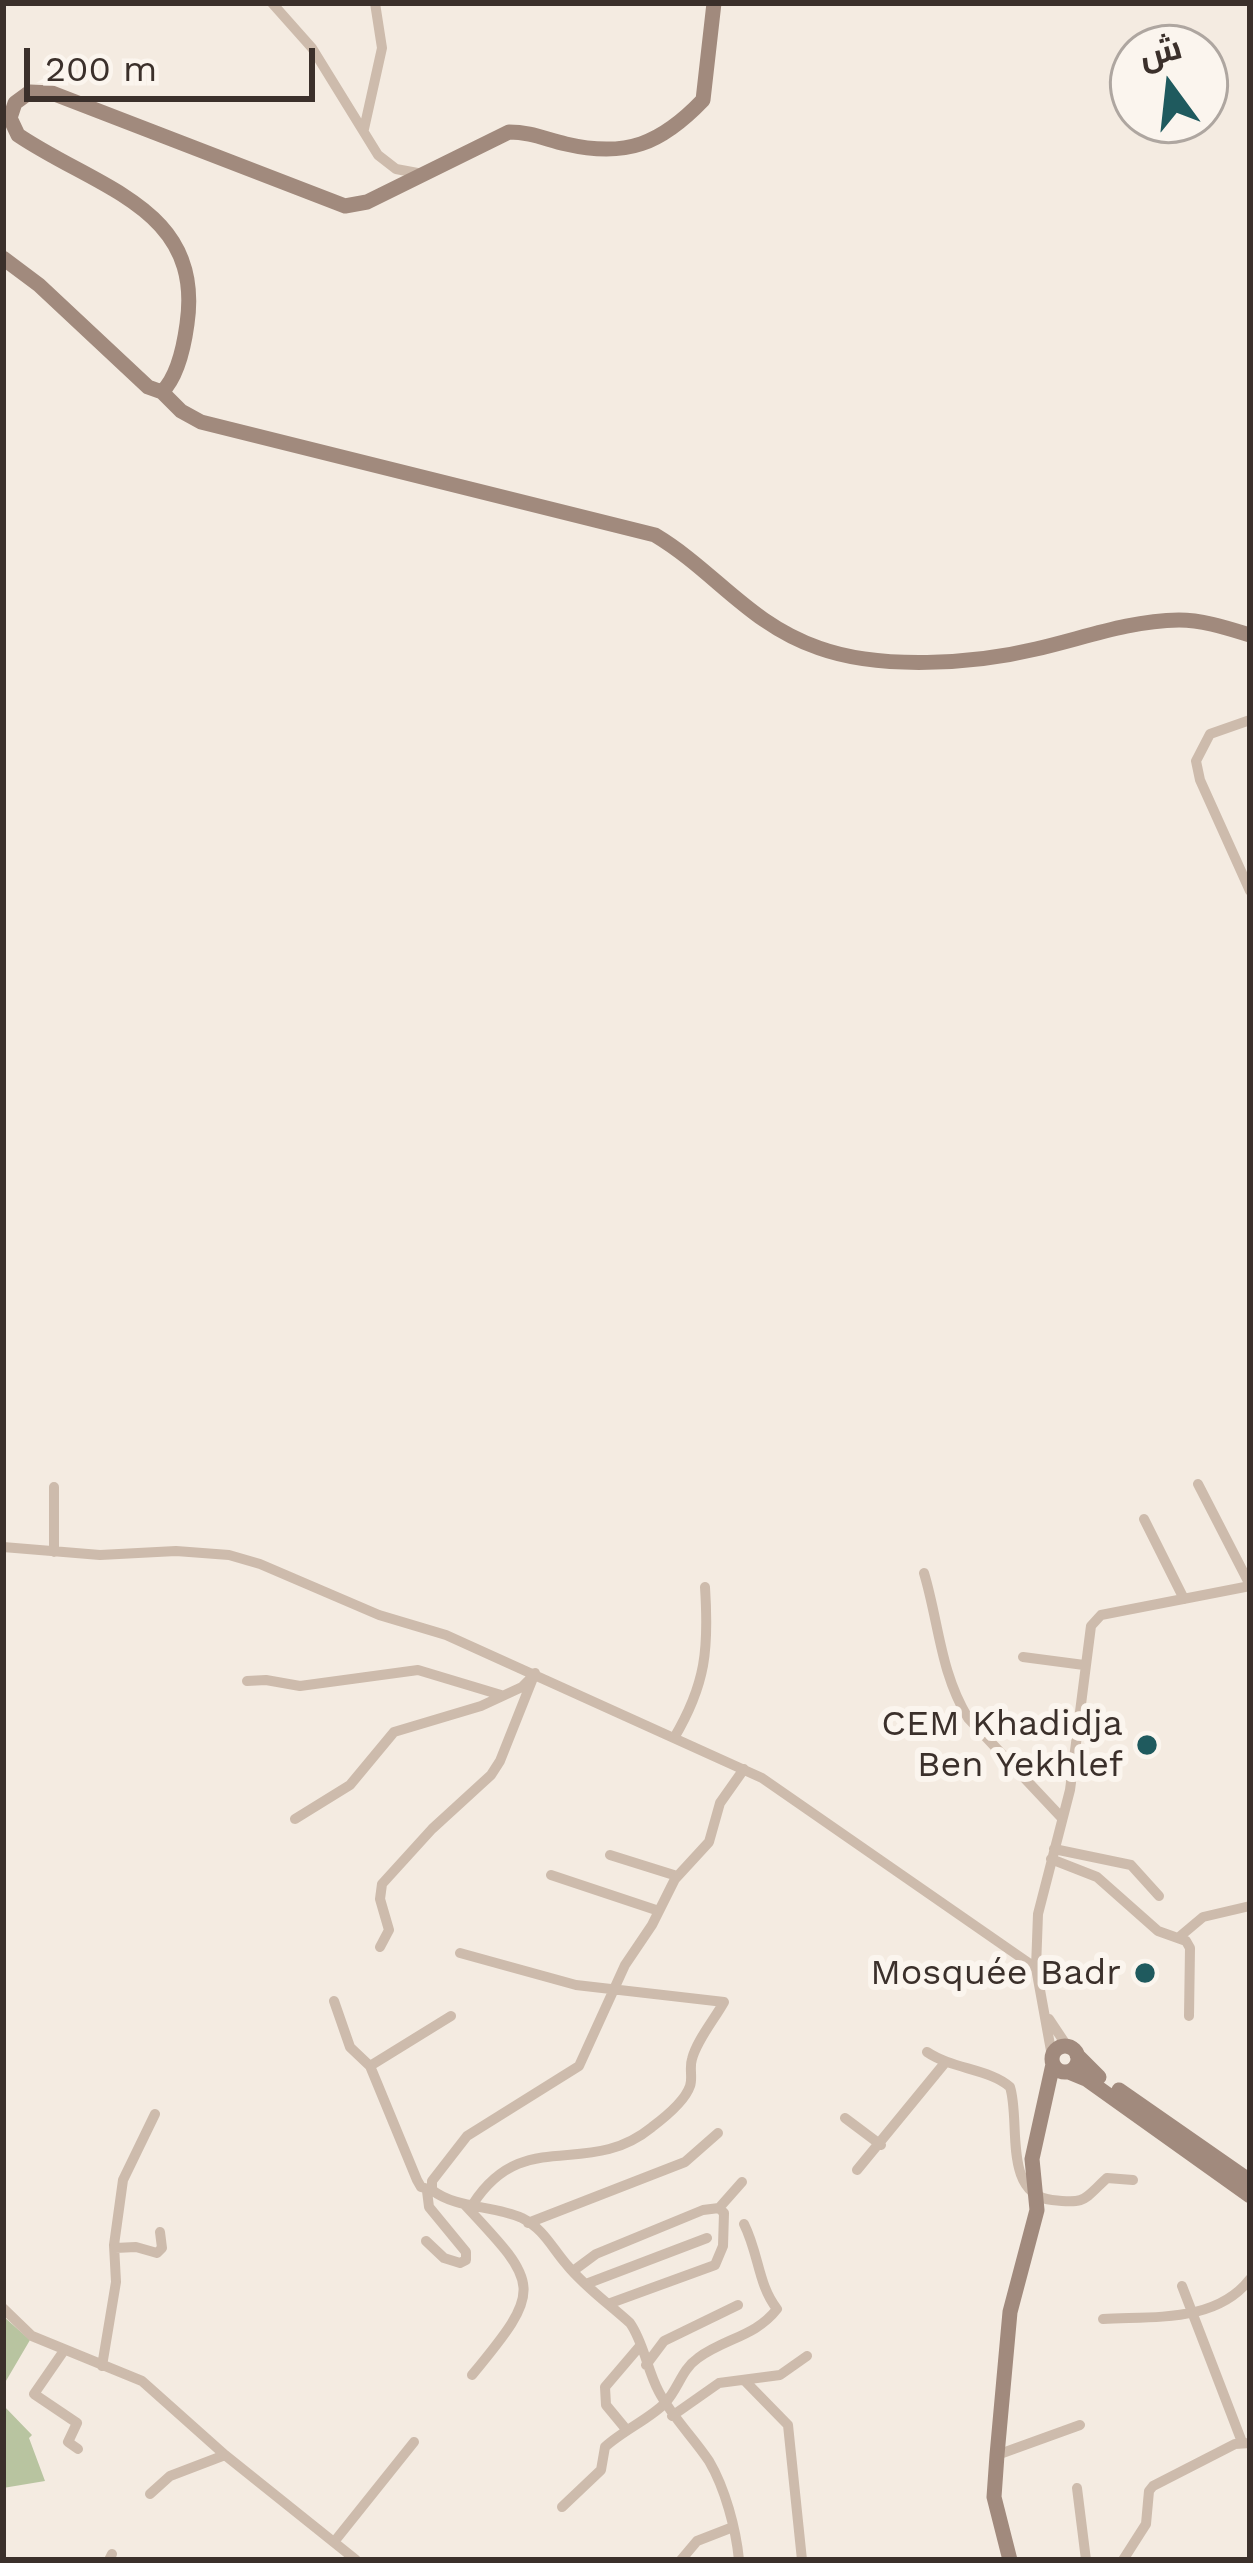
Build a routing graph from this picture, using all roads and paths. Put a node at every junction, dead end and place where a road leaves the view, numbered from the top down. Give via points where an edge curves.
1 (272, 3) edge
2 (374, 3) edge
3 (714, 3) edge
4 (364, 130) junction
5 (425, 174) junction
6 (3, 258) edge
7 (162, 392) junction
8 (1250, 635) edge
9 (1250, 720) edge
10 (1250, 891) edge
11 (1198, 1484) dead end
12 (54, 1487) dead end
13 (1144, 1519) dead end
14 (3, 1547) edge
15 (54, 1552) junction
16 (924, 1573) dead end
17 (1250, 1585) edge
18 (705, 1587) dead end
19 (1184, 1599) junction
20 (1023, 1657) dead end
21 (1084, 1665) junction
22 (536, 1673) junction
23 (247, 1682) dead end
24 (507, 1695) junction
25 (674, 1738) junction
26 (744, 1769) junction
27 (1061, 1817) junction
28 (295, 1819) dead end
29 (1052, 1854) junction
30 (610, 1855) dead end
31 (551, 1874) dead end
32 (677, 1876) junction
33 (1159, 1896) dead end
34 (1250, 1906) edge
35 (659, 1911) junction
36 (1178, 1938) junction
37 (380, 1947) dead end
38 (460, 1953) dead end
39 (1036, 1968) junction
40 (613, 1988) junction
41 (334, 2001) dead end
42 (451, 2016) dead end
43 (1190, 2017) dead end
44 (927, 2052) dead end
45 (1064, 2061) junction
46 (944, 2064) junction
47 (370, 2066) junction
48 (155, 2114) dead end
49 (845, 2118) dead end
50 (718, 2134) dead end
51 (880, 2145) junction
52 (857, 2170) dead end
53 (1133, 2180) dead end
54 (1250, 2181) edge
55 (742, 2182) dead end
56 (430, 2190) junction
57 (1250, 2196) edge
58 (1036, 2198) junction
59 (467, 2203) junction
60 (719, 2209) junction
61 (528, 2222) junction
62 (744, 2224) dead end
63 (160, 2231) dead end
64 (706, 2238) dead end
65 (426, 2241) dead end
66 (115, 2248) junction
67 (573, 2270) junction
68 (1250, 2279) edge
69 (586, 2284) junction
70 (1182, 2286) dead end
71 (608, 2304) junction
72 (738, 2305) dead end
73 (3, 2308) edge
74 (1193, 2314) junction
75 (1103, 2319) dead end
76 (640, 2346) junction
77 (63, 2352) junction
78 (807, 2356) dead end
79 (102, 2366) junction
80 (646, 2366) junction
81 (472, 2375) dead end
82 (744, 2380) junction
83 (665, 2403) junction
84 (672, 2416) junction
85 (1080, 2425) dead end
86 (625, 2428) junction
87 (414, 2442) dead end
88 (1246, 2442) edge
89 (78, 2449) dead end
90 (225, 2455) junction
91 (997, 2456) junction
92 (1077, 2488) dead end
93 (149, 2494) dead end
94 (562, 2507) dead end
95 (734, 2527) junction
96 (334, 2542) junction
97 (356, 2560) edge
98 (681, 2560) edge
99 (739, 2560) edge
100 (802, 2560) edge
101 (1010, 2560) edge
102 (1086, 2560) edge
103 (1123, 2560) edge

1 - 4 street
2 - 4 street via 382,48
3 - 5 main road via 703,100 663,136 632,149 509,132
4 - 5 street via 386,163
5 - 7 main road via 345,206 52,93 30,92 15,103 10,118 18,135 159,221 180,246 190,302
6 - 7 main road
7 - 8 main road via 201,422 655,535 766,622 851,658 899,663 1012,654 1155,621
9 - 10 street via 1210,734 1196,761
11 - 17 street
12 - 15 street
13 - 19 street
14 - 15 street
15 - 22 street via 229,1555
16 - 27 street via 958,1702
17 - 19 street
18 - 25 street via 705,1662
19 - 21 street via 1101,1615 1090,1626
20 - 21 street
21 - 27 street
22 - 24 street
22 - 25 street
22 - 37 street via 491,1774 382,1884 389,1930
23 - 24 street via 300,1686 418,1670
24 - 28 street via 394,1732 350,1785
25 - 26 street
26 - 32 street via 720,1803 709,1842
26 - 39 street
27 - 29 street
29 - 33 street via 1131,1865
29 - 36 street
29 - 39 street
30 - 32 street
31 - 35 street
32 - 35 street
34 - 36 street via 1203,1917
35 - 40 street
36 - 43 street via 1190,1948
38 - 40 street
39 - 45 street
40 - 56 street via 579,2066 467,2136
40 - 59 street via 724,2002 692,2056 691,2085 655,2126 614,2150 526,2158
41 - 47 street via 350,2047
42 - 47 street
44 - 46 street
45 - 54 main road via 1091,2071
45 - 57 main road
45 - 58 main road via 1045,2098 1032,2159
46 - 51 street
46 - 58 street via 1010,2087 1016,2152
47 - 56 street via 417,2180
48 - 66 street via 122,2180
49 - 51 street
50 - 61 street via 685,2162
51 - 52 street
53 - 58 street via 1107,2178 1077,2203
55 - 60 street
56 - 59 street
56 - 65 street via 429,2207 466,2260 443,2258
58 - 91 main road via 1010,2312
59 - 61 street
59 - 81 street via 519,2265 523,2286 522,2309
60 - 67 street
60 - 71 street via 723,2246 715,2265
61 - 67 street
62 - 83 street via 777,2309 755,2332 692,2363
63 - 66 street via 157,2253
64 - 69 street
66 - 79 street
67 - 69 street
68 - 74 street via 1235,2296
69 - 71 street
70 - 74 street
71 - 76 street
72 - 80 street via 664,2341
73 - 77 street
74 - 75 street
74 - 88 street
76 - 80 street
76 - 86 street via 605,2387 606,2405
77 - 79 street
77 - 89 street via 34,2395 77,2423 68,2442
78 - 82 street via 780,2375
79 - 90 street via 142,2380
80 - 83 street
82 - 84 street via 710,2387
82 - 100 street via 788,2425
83 - 84 street
83 - 86 street
84 - 95 street via 710,2462
85 - 91 street
86 - 94 street via 604,2446 602,2470
87 - 96 street
88 - 103 street via 1153,2486 1146,2524
90 - 93 street via 170,2476
90 - 96 street
91 - 101 main road via 994,2497
92 - 102 street
95 - 98 street via 697,2541
95 - 99 street
96 - 97 street

